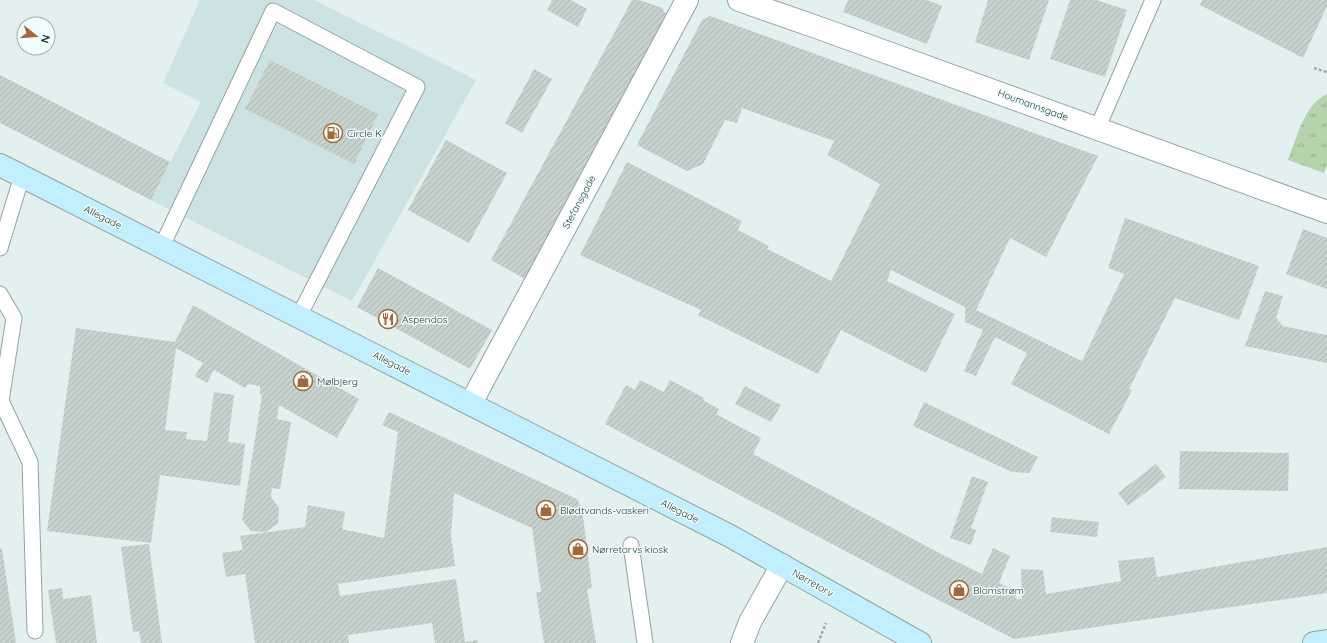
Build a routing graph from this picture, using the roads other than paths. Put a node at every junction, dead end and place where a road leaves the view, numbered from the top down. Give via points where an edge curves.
1 (687, 0) edge
2 (739, 0) edge
3 (1153, 0) edge
4 (1098, 129) junction
5 (0, 165) edge
6 (22, 176) junction
7 (1327, 212) edge
8 (0, 248) edge
9 (162, 248) junction
10 (0, 294) edge
11 (299, 316) junction
12 (471, 403) junction
13 (631, 545) dead end
14 (782, 565) junction
15 (35, 631) dead end
16 (1327, 641) edge
17 (645, 643) edge
18 (742, 643) edge
19 (920, 643) edge
20 (1314, 643) edge

1 - 12 street, Stefansgade
2 - 4 street, Houmannsgade
3 - 4 lane
4 - 7 street, Houmannsgade
5 - 6 street, Allegade
6 - 8 lane
6 - 9 street, Allegade
9 - 11 street, Allegade
9 - 11 lane via 273,11 417,87
10 - 15 lane via 14,318 1,402 30,462
11 - 12 street, Allegade
12 - 14 street, Allegade
13 - 17 lane
14 - 18 street, Nørretorv via 750,622
14 - 19 street, Nørretorv
16 - 20 street

